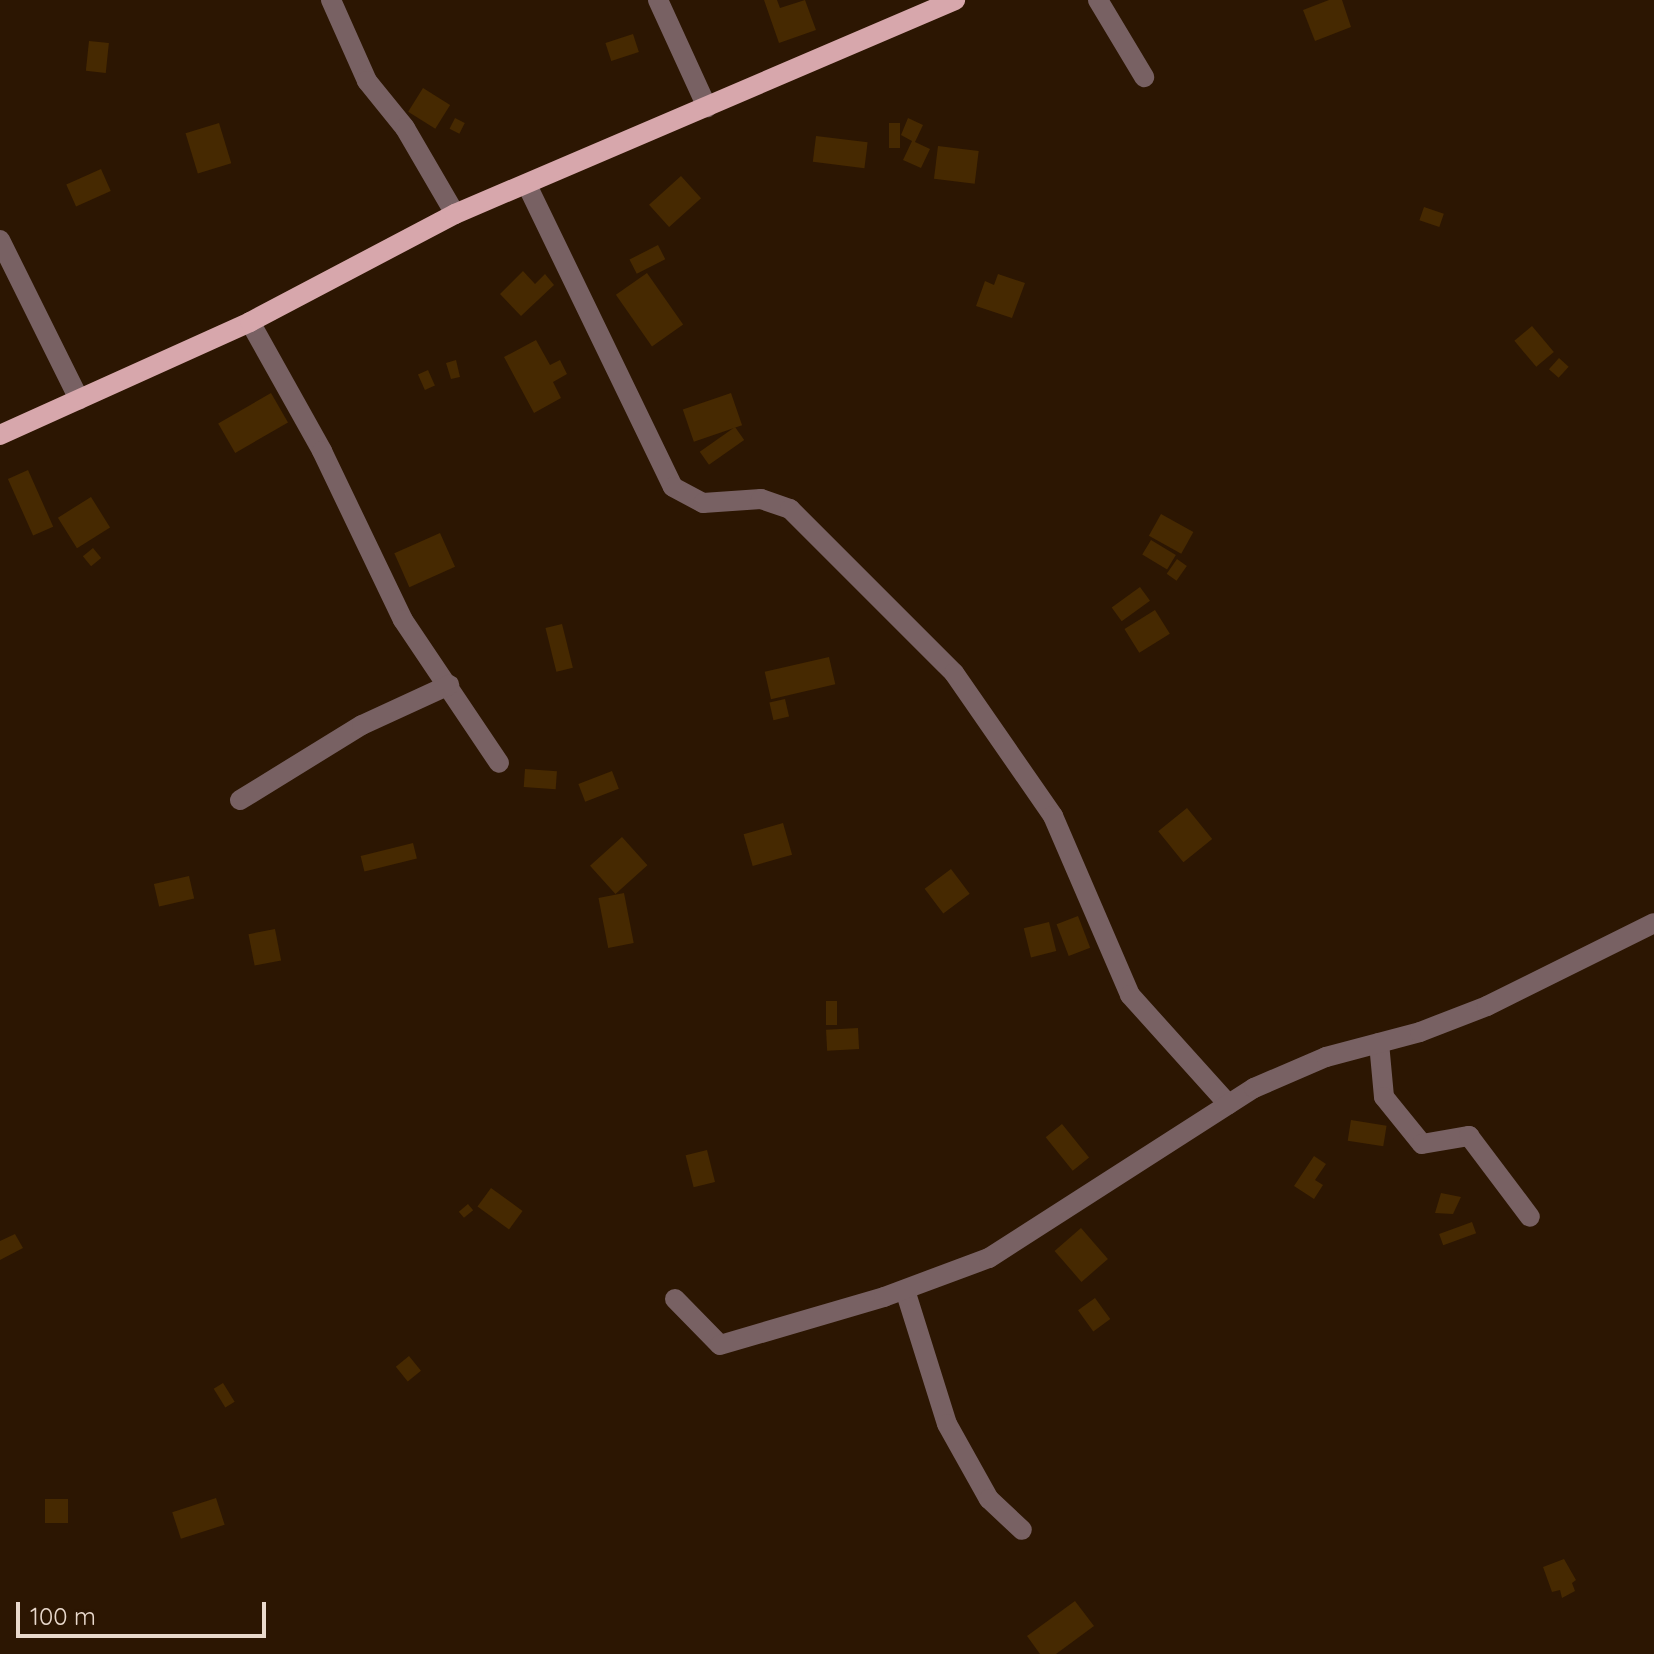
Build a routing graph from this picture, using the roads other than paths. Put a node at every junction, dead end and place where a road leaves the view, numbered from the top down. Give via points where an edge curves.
1 (331, 0) edge
2 (658, 0) edge
3 (955, 0) edge
4 (1098, 0) edge
5 (1144, 77) dead end
6 (707, 107) junction
7 (527, 185) junction
8 (455, 214) junction
9 (0, 240) edge
10 (250, 322) junction
11 (79, 399) junction
12 (0, 435) edge
13 (449, 685) junction
14 (499, 763) dead end
15 (240, 800) dead end
16 (1654, 923) edge
17 (1379, 1043) junction
18 (1228, 1104) junction
19 (1530, 1217) dead end
20 (905, 1290) junction
21 (675, 1299) dead end
22 (1022, 1530) dead end

1 - 8 street via 367,81 405,128
2 - 6 street
3 - 6 main road
4 - 5 street
6 - 7 main road
7 - 8 main road
7 - 18 street via 673,487 703,503 761,499 790,509 954,673 1004,738 1053,816 1130,995
8 - 10 main road
9 - 11 street
10 - 11 main road
10 - 13 street via 322,451 403,620
11 - 12 main road
13 - 14 street
13 - 15 street via 362,725
16 - 17 street via 1487,1006
17 - 18 street via 1326,1057
17 - 19 street via 1384,1097 1422,1144 1469,1136
18 - 20 street via 989,1258
20 - 21 street via 720,1345
20 - 22 street via 947,1424 989,1499

